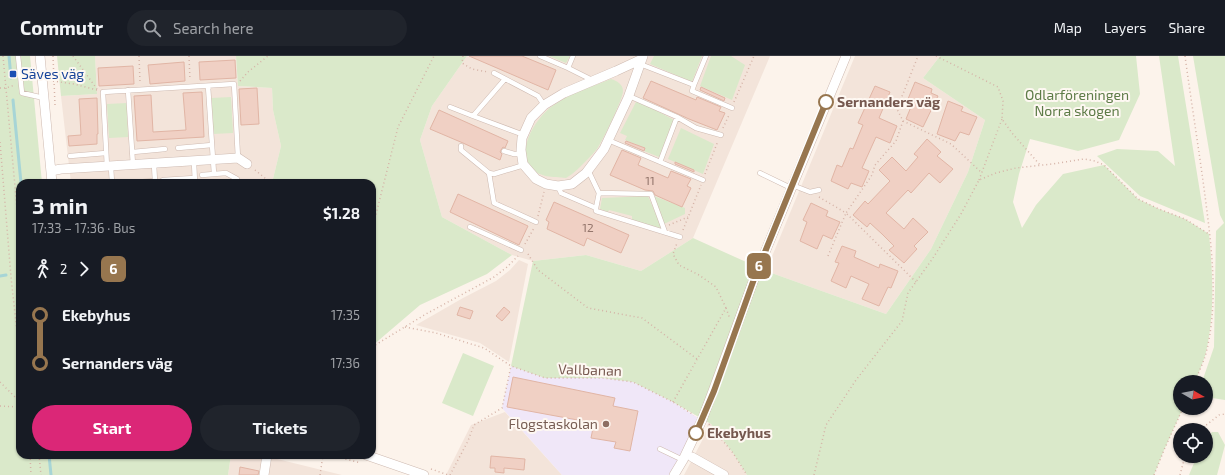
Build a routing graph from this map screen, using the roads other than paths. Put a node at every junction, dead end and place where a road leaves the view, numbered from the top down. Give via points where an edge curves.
1 (18, 56) edge
2 (40, 56) edge
3 (540, 56) edge
4 (573, 56) edge
5 (706, 56) edge
6 (846, 56) edge
7 (642, 59) edge
8 (568, 68) junction
9 (494, 73) road end
10 (505, 79) junction
11 (594, 81) junction
12 (694, 85) junction
13 (208, 86) junction
14 (128, 90) junction
15 (629, 95) junction
16 (44, 98) junction
17 (544, 105) junction
18 (450, 107) dead end
19 (732, 108) road end
20 (473, 116) junction
21 (677, 117) junction
22 (524, 134) junction
23 (721, 135) road end
24 (608, 140) junction
25 (212, 146) junction
26 (462, 146) dead end
27 (178, 148) dead end
28 (165, 149) dead end
29 (504, 151) dead end
30 (133, 152) junction
31 (106, 153) junction
32 (521, 154) junction
33 (70, 156) dead end
34 (238, 158) junction
35 (212, 160) junction
36 (194, 162) junction
37 (660, 162) junction
38 (154, 164) junction
39 (247, 164) road end
40 (524, 165) junction
41 (133, 166) junction
42 (109, 167) junction
43 (588, 170) junction
44 (51, 171) junction
45 (489, 173) junction
46 (760, 173) dead end
47 (214, 174) junction
48 (202, 175) dead end
49 (52, 179) edge
50 (111, 179) edge
51 (155, 179) edge
52 (195, 179) edge
53 (237, 179) edge
54 (703, 180) road end
55 (558, 186) junction
56 (792, 186) junction
57 (819, 190) dead end
58 (599, 193) junction
59 (596, 208) junction
60 (536, 222) road end
61 (470, 227) dead end
62 (664, 230) junction
63 (680, 237) road end
64 (522, 249) road end
65 (660, 449) dead end
66 (692, 457) dead end
67 (376, 458) edge
68 (266, 459) edge
69 (683, 460) junction
70 (264, 475) edge
71 (424, 475) edge
72 (674, 475) edge
73 (724, 475) edge

1 - 16 lane via 22,93
2 - 16 street
3 - 8 lane
4 - 8 lane
5 - 12 lane
6 - 56 street
7 - 11 street
7 - 12 lane
7 - 15 street
8 - 11 lane
9 - 10 lane
10 - 17 lane via 538,96
10 - 20 lane
11 - 17 street via 564,93
12 - 19 lane via 692,91
13 - 14 lane
13 - 25 lane
13 - 34 lane via 234,84
14 - 30 lane
14 - 31 lane via 103,92
15 - 21 lane
15 - 24 street
16 - 44 street
17 - 22 street via 531,118
18 - 20 lane
20 - 22 lane
21 - 23 lane via 696,128
21 - 37 lane
22 - 32 street
24 - 37 lane
24 - 43 street
25 - 27 lane
25 - 35 lane
26 - 45 lane via 461,150
28 - 30 lane
29 - 32 lane
30 - 41 lane
31 - 33 lane
31 - 42 lane
32 - 40 street
34 - 35 street
34 - 39 street
35 - 36 street
35 - 47 lane
36 - 38 street
36 - 52 lane
37 - 54 lane
38 - 41 street
38 - 51 lane
40 - 45 lane via 494,174
40 - 55 street via 536,179
41 - 42 street
42 - 44 street
42 - 50 lane
43 - 55 street via 572,184
43 - 58 lane
44 - 49 street
45 - 60 lane via 494,203
46 - 56 lane
47 - 48 lane
47 - 53 lane via 226,173
55 - 59 lane via 561,193
56 - 57 lane via 810,192
56 - 69 street via 754,279 714,391
58 - 59 lane
58 - 62 lane via 651,194
59 - 62 lane via 596,211
61 - 64 lane
62 - 63 lane
65 - 69 lane
66 - 73 street
67 - 71 street
68 - 70 street
69 - 72 street

